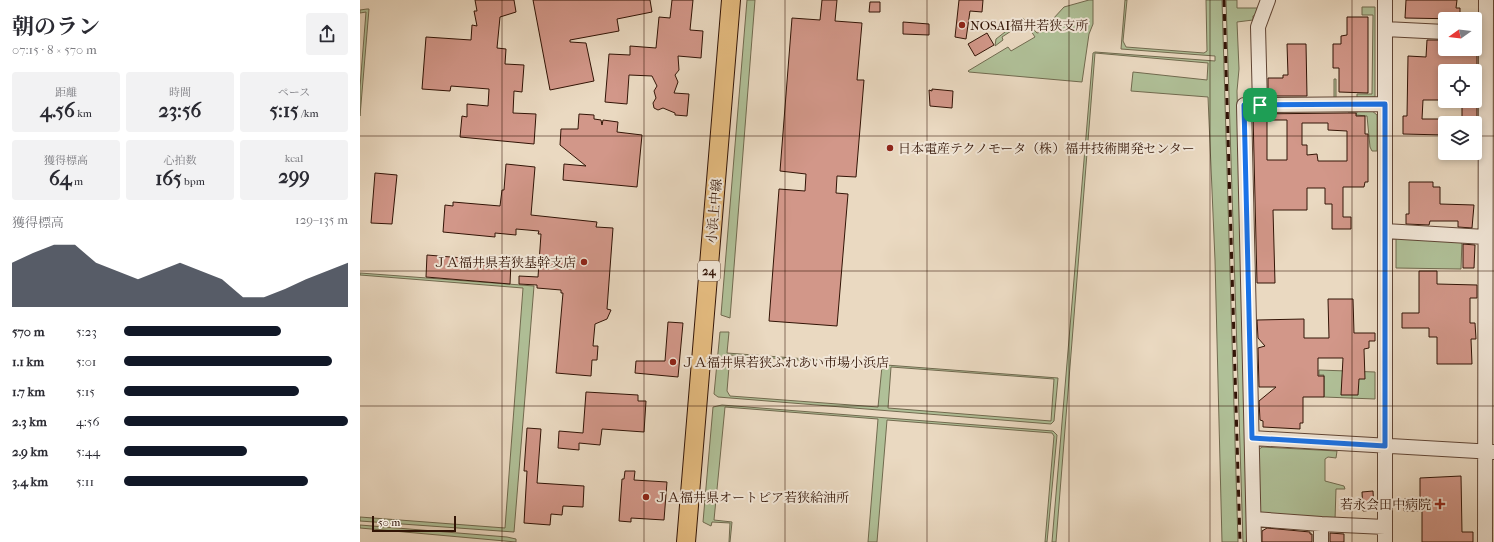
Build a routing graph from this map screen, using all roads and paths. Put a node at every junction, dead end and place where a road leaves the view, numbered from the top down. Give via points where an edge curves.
1 (731, 0) edge
2 (1268, 0) edge
3 (1385, 0) edge
4 (1486, 0) edge
5 (1385, 29) junction
6 (1438, 32) edge
7 (1485, 34) edge
8 (1385, 104) junction
9 (1260, 105) junction
10 (1490, 130) edge
11 (1385, 231) junction
12 (1485, 238) junction
13 (1490, 362) edge
14 (1252, 438) junction
15 (1385, 446) junction
16 (1490, 452) edge
17 (1254, 519) junction
18 (1321, 524) junction
19 (1385, 527) junction
20 (686, 542) edge
21 (1254, 542) edge
22 (1321, 542) edge
23 (1385, 542) edge
24 (1485, 542) edge

1 - 20 main road, 小浜上中線 / 24
2 - 9 street via 1258,27
3 - 5 street
4 - 7 street
5 - 6 street
5 - 8 street
7 - 10 street
8 - 9 street
8 - 11 street
9 - 14 street via 1244,105
10 - 12 street
11 - 12 street
11 - 15 street
12 - 13 street
13 - 16 street
14 - 15 street
14 - 17 street
15 - 16 street
15 - 19 street
16 - 24 street
17 - 18 street
17 - 21 street
18 - 19 street
18 - 22 street
19 - 23 street

